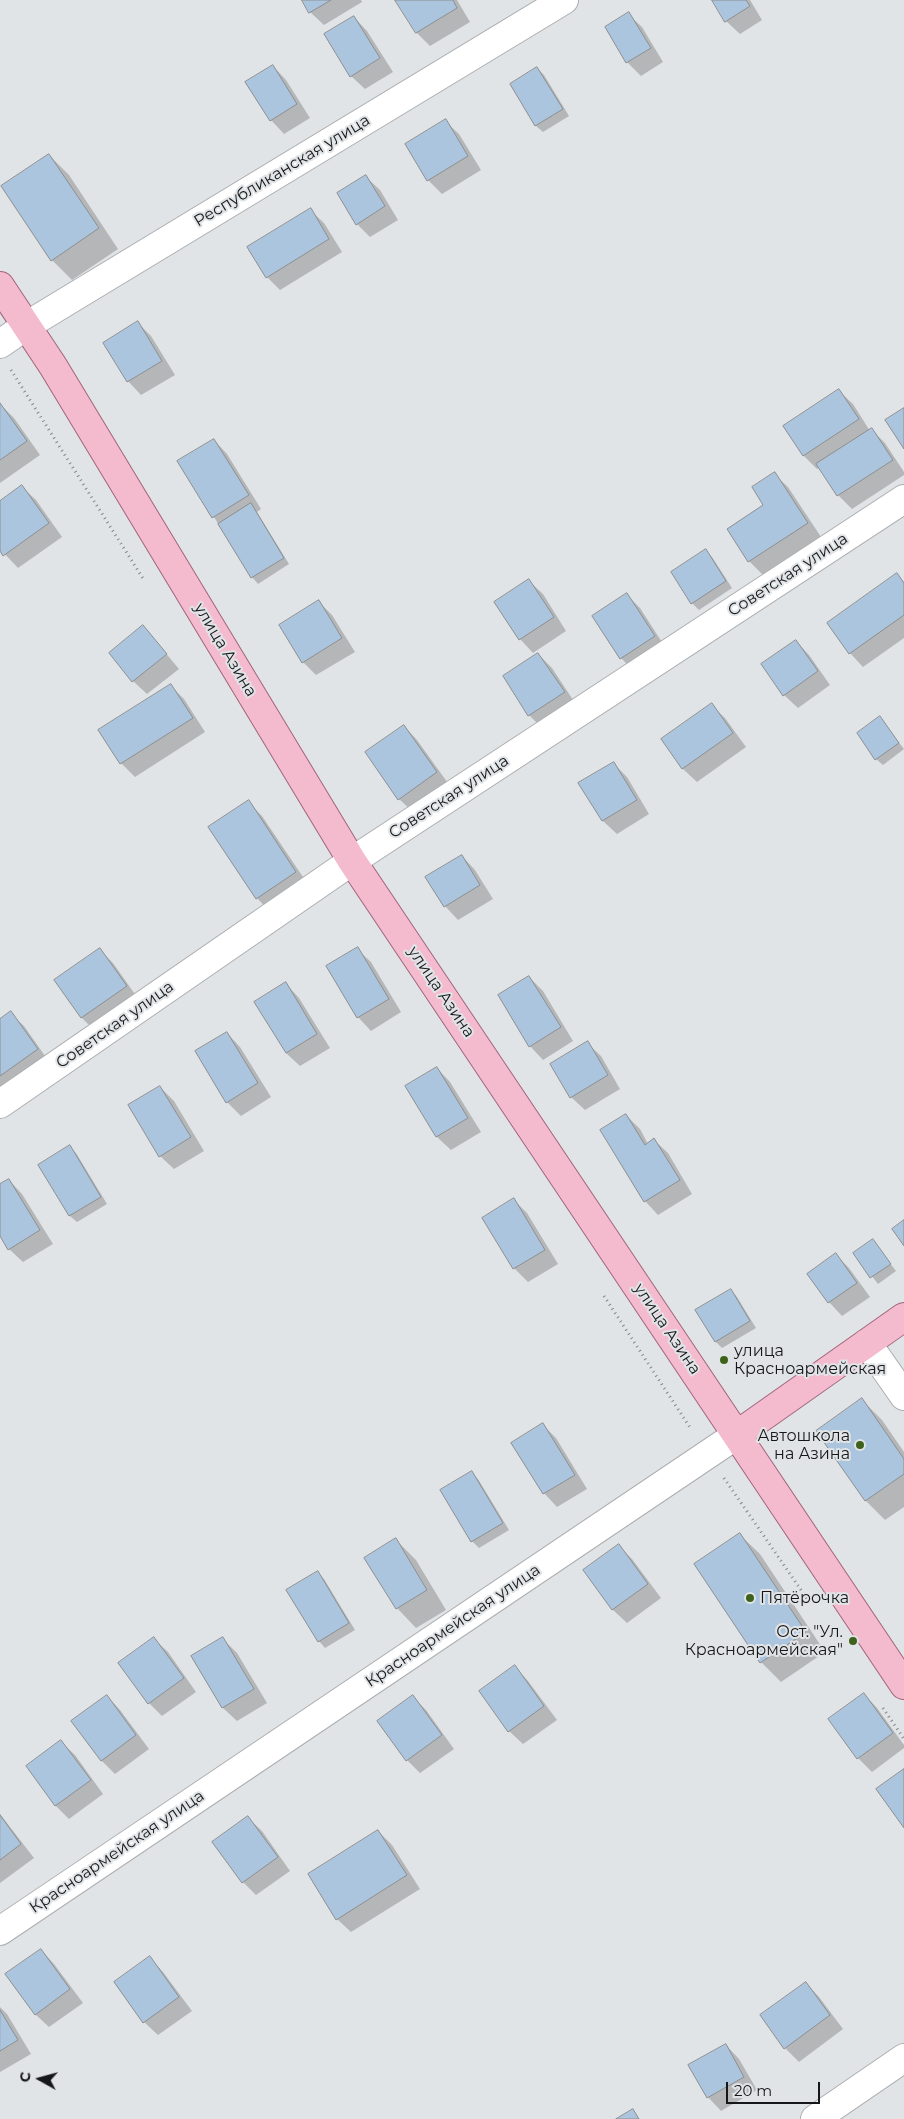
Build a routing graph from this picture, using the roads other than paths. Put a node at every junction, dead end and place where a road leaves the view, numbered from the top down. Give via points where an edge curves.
1 (564, 0) edge
2 (0, 286) edge
3 (26, 326) junction
4 (0, 344) edge
5 (904, 499) edge
6 (352, 861) junction
7 (0, 1104) edge
8 (904, 1317) edge
9 (867, 1343) junction
10 (904, 1396) edge
11 (738, 1434) junction
12 (904, 1684) edge
13 (0, 1931) edge
14 (904, 2058) edge
15 (816, 2119) edge

1 - 3 street, Республиканская улица
2 - 3 main road, улица Азина
3 - 4 street, Республиканская улица
3 - 6 main road, улица Азина via 54,366
5 - 6 street, Советская улица
6 - 7 street, Советская улица
6 - 11 main road, улица Азина
8 - 9 main road, Красноармейская улица
9 - 10 street
9 - 11 main road, Красноармейская улица
11 - 12 main road, улица Азина
11 - 13 street, Красноармейская улица
14 - 15 street

